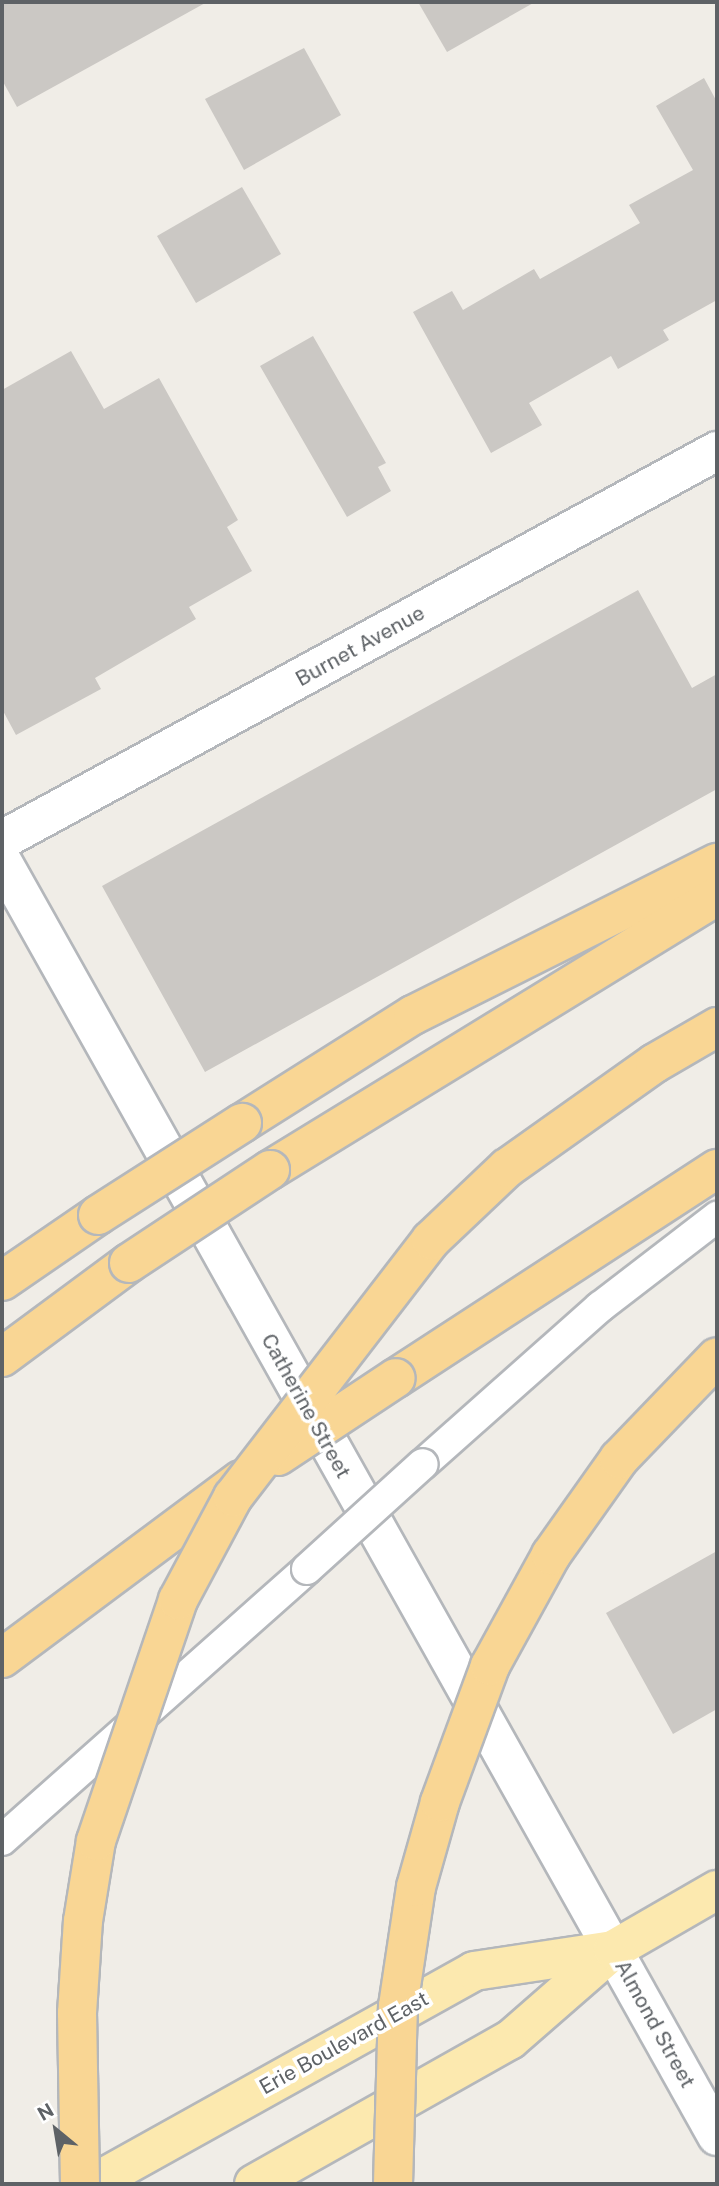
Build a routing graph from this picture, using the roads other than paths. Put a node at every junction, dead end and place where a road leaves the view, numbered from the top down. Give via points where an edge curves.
1 (717, 451) edge
2 (2, 840) edge
3 (2, 860) edge
4 (717, 863) edge
5 (717, 896) edge
6 (717, 1027) edge
7 (717, 1169) edge
8 (717, 1217) edge
9 (2, 1282) edge
10 (2, 1357) edge
11 (717, 1357) edge
12 (2, 1658) edge
13 (2, 1840) edge
14 (717, 1890) edge
15 (612, 1950) junction
16 (717, 2136) edge
17 (80, 2184) edge
18 (92, 2184) edge
19 (254, 2184) edge
20 (393, 2184) edge

1 - 2 street, Burnet Avenue
3 - 15 street, Catherine Street
4 - 9 highway, bridge via 413,1015 98,1215
5 - 10 highway, bridge via 270,1170 129,1263
6 - 17 highway, bridge via 655,1063 507,1168 431,1240 233,1497 178,1600 96,1841 83,1921 77,2013
7 - 12 highway, bridge via 241,1480
8 - 13 lane, bridge via 600,1307
11 - 20 highway, bridge via 619,1459 551,1555 490,1666 439,1802 416,1887 398,2006
14 - 15 main road, Erie Boulevard East
15 - 16 street, Almond Street
15 - 18 main road, Erie Boulevard East via 474,1970
15 - 19 main road, Erie Boulevard East via 510,2040

